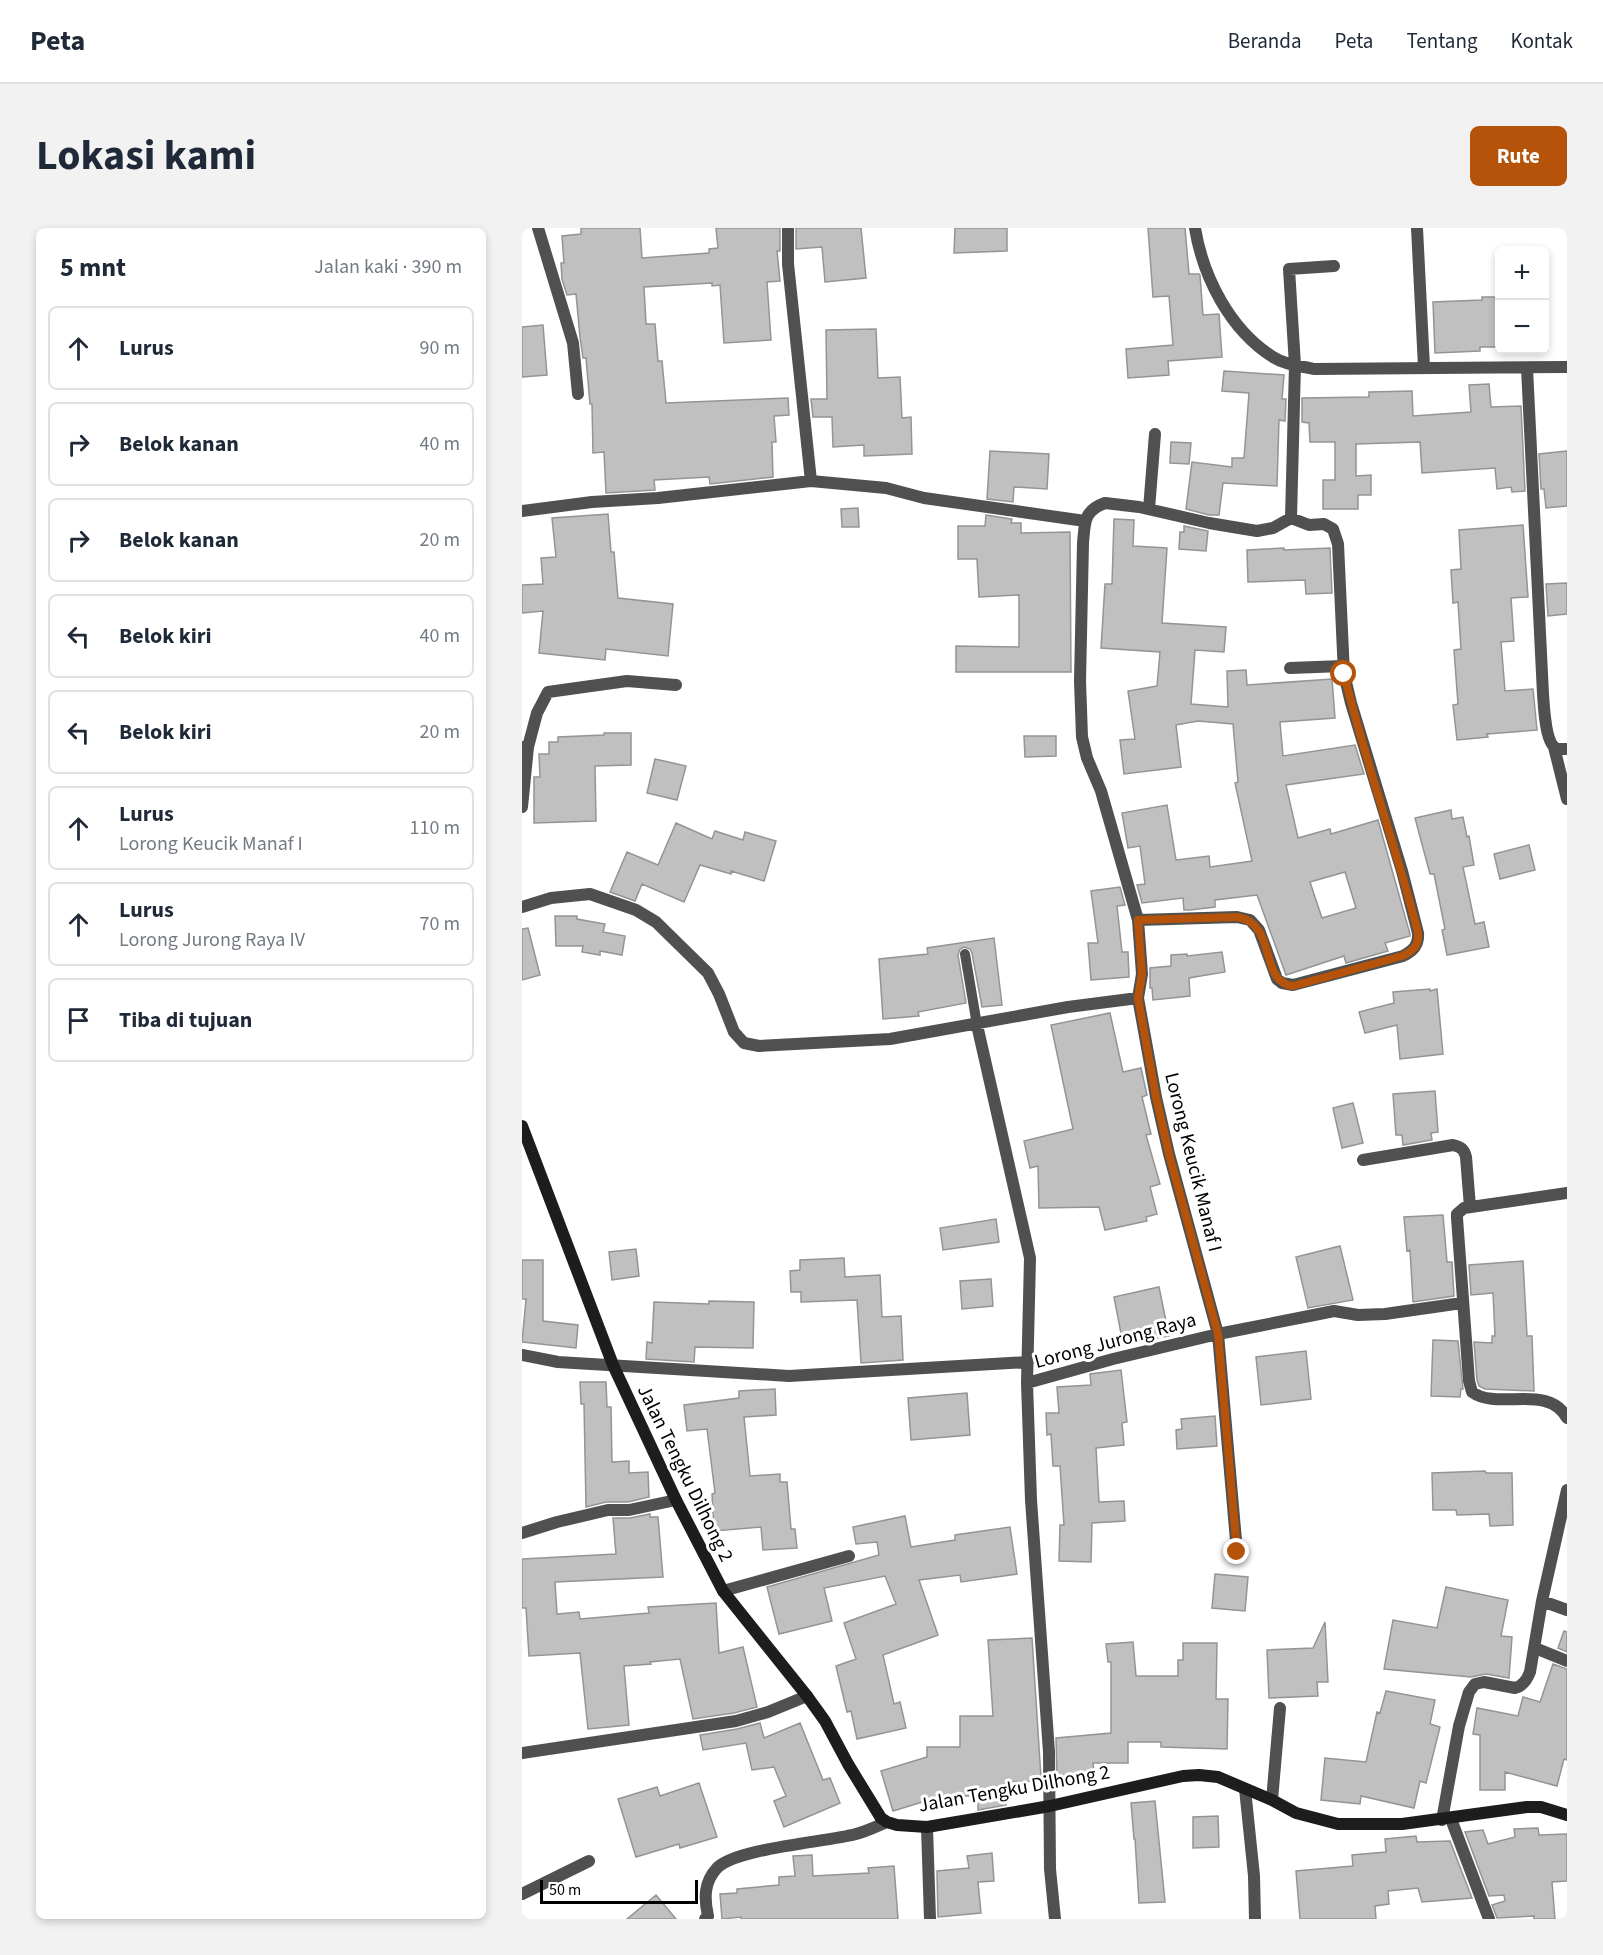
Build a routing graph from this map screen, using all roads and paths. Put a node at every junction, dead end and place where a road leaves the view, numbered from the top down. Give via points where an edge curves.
1 (538, 228) edge
2 (788, 228) edge
3 (1195, 228) edge
4 (1417, 228) edge
5 (1334, 266) dead end
6 (1296, 366) junction
7 (1424, 367) junction
8 (1567, 367) edge
9 (1527, 368) junction
10 (578, 394) dead end
11 (1155, 434) dead end
12 (811, 481) junction
13 (1149, 509) junction
14 (522, 511) edge
15 (1291, 518) junction
16 (1085, 521) junction
17 (1343, 666) junction
18 (1290, 668) dead end
19 (676, 685) dead end
20 (525, 747) edge
21 (1561, 748) edge
22 (1567, 799) edge
23 (522, 807) edge
24 (522, 907) edge
25 (1138, 920) junction
26 (965, 954) dead end
27 (1138, 998) junction
28 (977, 1025) junction
29 (522, 1126) edge
30 (1363, 1160) dead end
31 (1567, 1192) edge
32 (1470, 1207) junction
33 (1462, 1303) junction
34 (1218, 1334) junction
35 (522, 1354) edge
36 (1028, 1362) junction
37 (613, 1365) junction
38 (1027, 1383) junction
39 (1567, 1418) edge
40 (1567, 1490) edge
41 (676, 1500) junction
42 (522, 1533) edge
43 (1237, 1552) dead end
44 (849, 1556) dead end
45 (723, 1592) junction
46 (1542, 1601) junction
47 (1567, 1610) edge
48 (1535, 1648) junction
49 (1567, 1661) edge
50 (807, 1696) junction
51 (1280, 1708) dead end
52 (522, 1753) edge
53 (1245, 1789) junction
54 (1272, 1800) junction
55 (1050, 1806) junction
56 (1567, 1815) edge
57 (1447, 1819) junction
58 (887, 1822) junction
59 (927, 1827) junction
60 (589, 1861) dead end
61 (522, 1894) edge
62 (708, 1918) edge
63 (930, 1919) edge
64 (1055, 1919) edge
65 (1255, 1919) edge
66 (1488, 1919) edge

1 - 10 street via 573,343
2 - 12 street via 788,264
3 - 6 street via 1204,267 1226,308 1256,344 1274,358
4 - 7 street
5 - 6 street via 1289,269
6 - 7 street
6 - 15 street
7 - 9 street
8 - 9 street
9 - 21 street via 1543,694 1548,734
11 - 13 street
12 - 14 street
12 - 16 street via 886,488 924,498
13 - 15 street via 1257,531
13 - 16 street via 1105,503 1092,509
15 - 17 street via 1310,525 1324,524 1336,533
16 - 25 street, Lorong Keucik Manaf I via 1082,737
17 - 18 street
17 - 25 street via 1418,933 1412,951 1293,986 1277,979 1259,930 1251,921 1237,917
19 - 20 street via 627,681 548,692
20 - 23 street
21 - 22 street
24 - 28 street via 551,898 590,894 636,910 656,922 708,973 738,1038 759,1047 890,1039
25 - 27 street, Lorong Keucik Manaf I via 1142,974
26 - 28 lane
27 - 28 street
27 - 34 street, Lorong Keucik Manaf I via 1169,1154
28 - 36 street via 1030,1258
29 - 37 street, Jalan Tengku Dilhong 2
30 - 32 street via 1459,1147 1466,1157
31 - 32 street
32 - 33 street via 1461,1210 1457,1218
33 - 34 street, Lorong Jurong Raya via 1370,1315 1334,1311
33 - 39 street via 1472,1392 1483,1397 1550,1403
34 - 38 street, Lorong Jurong Raya
34 - 43 street, Lorong Keucik Manaf I
35 - 37 street via 558,1362
36 - 37 street via 789,1376
36 - 38 street
37 - 41 street, Jalan Tengku Dilhong 2
38 - 55 street
40 - 46 street
41 - 42 street via 629,1510 608,1510
41 - 45 street, Jalan Tengku Dilhong 2
44 - 45 street
45 - 50 street, Jalan Tengku Dilhong 2
46 - 47 street
46 - 48 street
48 - 49 street
48 - 57 street via 1527,1680 1519,1687 1484,1682 1475,1684 1468,1692 1459,1726
50 - 52 street via 735,1720
50 - 58 street, Jalan Tengku Dilhong 2 via 874,1810
51 - 54 street
53 - 54 street, Jalan Tengku Dilhong 2
53 - 55 street, Jalan Tengku Dilhong 2 via 1218,1777 1183,1776
53 - 65 street
54 - 57 street, Jalan Tengku Dilhong 2 via 1296,1813 1338,1824
55 - 59 street, Jalan Tengku Dilhong 2
55 - 64 street
56 - 57 street, Jalan Tengku Dilhong 2 via 1527,1807
57 - 66 street
58 - 59 street, Jalan Tengku Dilhong 2
58 - 62 street via 857,1834 728,1861 718,1867 706,1888
59 - 63 street
60 - 61 street

